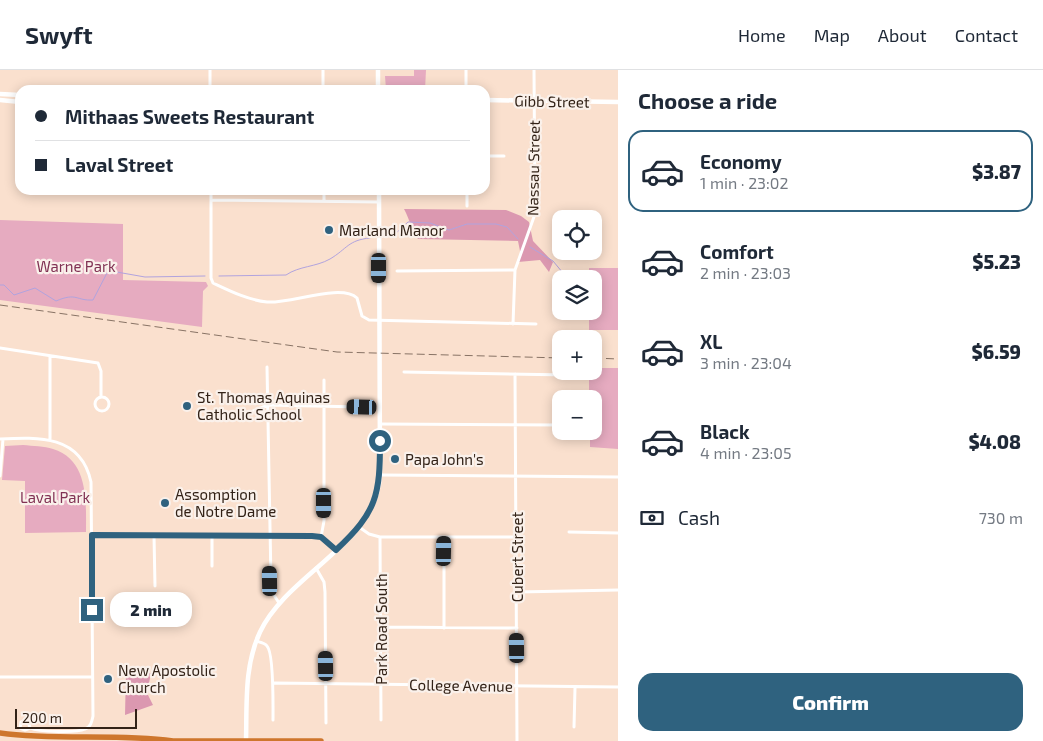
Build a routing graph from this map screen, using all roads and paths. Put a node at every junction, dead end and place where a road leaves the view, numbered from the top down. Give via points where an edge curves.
1 (210, 70) edge
2 (323, 70) edge
3 (378, 70) edge
4 (466, 70) edge
5 (534, 70) edge
6 (210, 85) edge
7 (323, 85) edge
8 (378, 85) edge
9 (466, 85) edge
10 (0, 94) edge
11 (15, 95) edge
12 (0, 100) edge
13 (490, 100) edge
14 (534, 101) junction
15 (15, 102) edge
16 (618, 102) edge
17 (490, 156) edge
18 (504, 156) dead end
19 (211, 195) edge
20 (324, 195) edge
21 (379, 195) edge
22 (467, 195) edge
23 (211, 200) junction
24 (324, 201) junction
25 (379, 202) junction
26 (467, 206) dead end
27 (515, 270) junction
28 (397, 271) dead end
29 (513, 324) junction
30 (536, 324) dead end
31 (0, 348) edge
32 (50, 356) junction
33 (267, 367) dead end
34 (404, 372) dead end
35 (515, 374) junction
36 (552, 375) edge
37 (324, 380) dead end
38 (101, 397) junction
39 (268, 405) junction
40 (324, 406) junction
41 (362, 407) dead end
42 (243, 415) dead end
43 (380, 424) junction
44 (516, 425) junction
45 (552, 425) edge
46 (1, 439) edge
47 (50, 440) junction
48 (380, 475) junction
49 (0, 476) edge
50 (516, 477) junction
51 (618, 477) edge
52 (359, 527) junction
53 (569, 532) dead end
54 (618, 533) edge
55 (92, 535) junction
56 (270, 535) junction
57 (154, 536) junction
58 (212, 536) junction
59 (321, 537) junction
60 (380, 537) junction
61 (518, 537) junction
62 (444, 538) junction
63 (336, 550) junction
64 (212, 566) dead end
65 (316, 568) junction
66 (156, 586) dead end
67 (618, 590) edge
68 (518, 592) junction
69 (279, 603) junction
70 (381, 628) junction
71 (444, 628) junction
72 (517, 628) junction
73 (256, 641) junction
74 (0, 677) edge
75 (92, 677) junction
76 (274, 683) junction
77 (326, 684) junction
78 (381, 685) junction
79 (518, 686) junction
80 (618, 687) edge
81 (575, 688) junction
82 (273, 720) dead end
83 (381, 720) dead end
84 (326, 723) dead end
85 (574, 727) dead end
86 (30, 728) dead end
87 (0, 733) edge
88 (232, 740) edge
89 (264, 740) edge
90 (172, 741) edge
91 (246, 741) edge
92 (321, 741) edge
93 (517, 741) edge

1 - 6 street
2 - 7 street
3 - 8 main road
4 - 9 street
5 - 14 street, Nassau Street
10 - 11 main road
12 - 15 main road
13 - 14 main road, Gibb Street
14 - 16 main road, Gibb Street
14 - 27 street, Nassau Street via 535,214
17 - 18 street
19 - 23 street
20 - 24 street
21 - 25 main road
22 - 26 street
23 - 24 street
23 - 29 street via 213,283 239,295 266,302 293,301 323,293 350,293 359,300 362,316 372,321
24 - 25 street
25 - 43 main road
27 - 28 street
27 - 29 street, Nassau Street
29 - 30 street
31 - 32 street
32 - 38 street via 100,365
32 - 47 street
33 - 39 street
34 - 35 street
35 - 36 street
35 - 44 street, Cubert Street
37 - 40 street
38 - 38 street via 94,405 101,411 107,409 109,403
39 - 40 street
39 - 42 street
39 - 56 street
40 - 41 street
40 - 59 street via 324,521
43 - 44 street
43 - 48 main road
44 - 45 street
44 - 50 street, Cubert Street
46 - 47 street
46 - 49 street
47 - 55 street via 69,448 86,466 91,482
48 - 50 street
48 - 52 main road via 374,501
50 - 51 street
50 - 61 street, Cubert Street
52 - 60 street
52 - 63 main road
53 - 54 street
55 - 57 street
55 - 75 street
56 - 58 street
56 - 59 street
56 - 69 street via 272,592
57 - 58 street
57 - 66 street
58 - 64 street
59 - 63 street
60 - 62 street
60 - 70 street, Park Road South
61 - 62 street
61 - 68 street, Cubert Street
62 - 71 street
63 - 65 main road
65 - 69 main road
65 - 77 street via 324,582 325,592
67 - 68 street
68 - 72 street, Cubert Street
69 - 73 main road
70 - 71 street
70 - 78 street, Park Road South
71 - 72 street
72 - 79 street, Cubert Street
73 - 76 street via 268,646
73 - 91 main road via 248,678
74 - 75 street
75 - 86 street via 93,716 88,728 79,731
76 - 77 street, College Avenue
76 - 82 street
77 - 78 street, College Avenue
77 - 84 street
78 - 79 street, College Avenue
78 - 83 street, Park Road South
79 - 81 street, College Avenue
79 - 93 street, Cubert Street
80 - 81 street, College Avenue
81 - 85 street
87 - 90 highway via 44,740 148,737
88 - 89 highway
88 - 90 highway
89 - 92 highway

